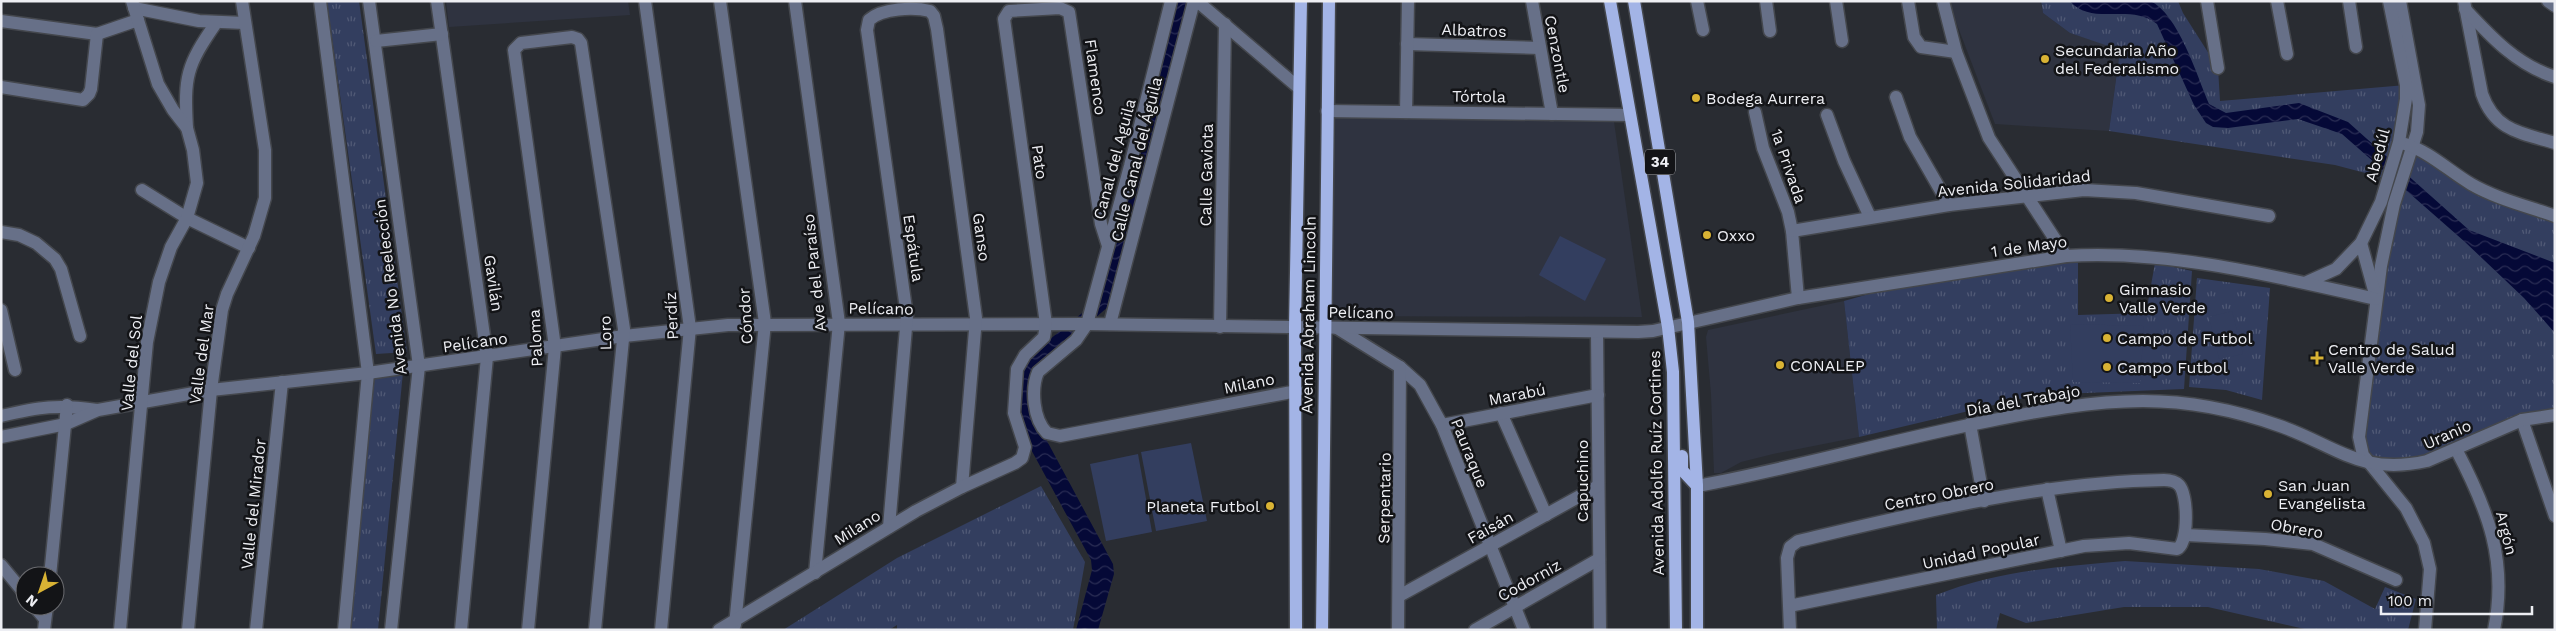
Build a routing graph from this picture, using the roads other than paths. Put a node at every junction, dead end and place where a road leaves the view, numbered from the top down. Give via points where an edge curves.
1 (242, 1) edge
2 (320, 1) edge
3 (369, 1) edge
4 (437, 1) edge
5 (645, 1) edge
6 (720, 1) edge
7 (794, 1) edge
8 (1171, 1) edge
9 (1194, 1) edge
10 (1198, 1) edge
11 (1301, 1) edge
12 (1329, 1) edge
13 (1408, 1) edge
14 (1532, 1) edge
15 (1610, 1) edge
16 (1634, 1) edge
17 (1697, 1) edge
18 (1766, 1) edge
19 (1836, 1) edge
20 (1908, 1) edge
21 (1943, 1) edge
22 (2207, 1) edge
23 (2277, 1) edge
24 (2349, 1) edge
25 (2389, 1) edge
26 (2400, 1) edge
27 (2548, 1) edge
28 (2465, 5) edge
29 (2555, 6) edge
30 (1060, 8) joint
31 (912, 9) joint
32 (135, 10) edge
33 (1, 21) edge
34 (216, 23) junction
35 (245, 23) junction
36 (1224, 24) junction
37 (1702, 30) dead end
38 (1770, 31) dead end
39 (97, 34) junction
40 (442, 34) junction
41 (578, 39) joint
42 (1842, 41) dead end
43 (376, 42) junction
44 (1407, 44) junction
45 (2356, 47) dead end
46 (1540, 48) junction
47 (1956, 52) junction
48 (2287, 54) dead end
49 (2218, 68) dead end
50 (2555, 77) edge
51 (1, 87) edge
52 (1299, 88) junction
53 (185, 90) junction
54 (164, 95) junction
55 (1896, 97) dead end
56 (1327, 111) junction
57 (1406, 112) junction
58 (1755, 112) dead end
59 (1552, 114) junction
60 (1630, 115) junction
61 (1827, 115) dead end
62 (187, 128) junction
63 (2399, 142) junction
64 (2555, 143) edge
65 (2413, 146) junction
66 (142, 190) dead end
67 (2025, 196) junction
68 (1949, 205) junction
69 (2269, 216) dead end
70 (2555, 216) edge
71 (1870, 217) junction
72 (187, 218) junction
73 (1792, 231) junction
74 (1, 232) edge
75 (2361, 243) junction
76 (1108, 246) junction
77 (249, 248) junction
78 (2066, 256) junction
79 (2305, 283) junction
80 (1798, 298) junction
81 (2376, 299) junction
82 (1, 310) edge
83 (1688, 322) junction
84 (839, 323) junction
85 (765, 324) junction
86 (1046, 324) junction
87 (1087, 324) junction
88 (1110, 324) junction
89 (908, 325) junction
90 (977, 325) junction
91 (1220, 327) junction
92 (1295, 327) junction
93 (1330, 327) junction
94 (1668, 327) junction
95 (690, 328) junction
96 (1597, 333) junction
97 (80, 336) dead end
98 (624, 336) junction
99 (555, 347) junction
100 (486, 357) junction
101 (419, 366) junction
102 (1400, 367) junction
103 (15, 370) dead end
104 (368, 373) junction
105 (282, 382) junction
106 (210, 390) junction
107 (1296, 391) junction
108 (1598, 395) junction
109 (1674, 402) junction
110 (143, 404) junction
111 (67, 405) junction
112 (26, 410) junction
113 (98, 410) junction
114 (1501, 413) junction
115 (2555, 415) edge
116 (1, 416) edge
117 (2522, 420) junction
118 (66, 424) junction
119 (1970, 424) junction
120 (1442, 425) junction
121 (30, 430) junction
122 (1, 437) edge
123 (2456, 449) junction
124 (2351, 458) joint
125 (2368, 464) junction
126 (1598, 486) junction
127 (1697, 486) junction
128 (962, 487) junction
129 (2047, 489) junction
130 (1984, 501) junction
131 (1546, 515) junction
132 (2555, 516) edge
133 (889, 527) junction
134 (2186, 535) junction
135 (1490, 546) junction
136 (2061, 551) junction
137 (1599, 559) junction
138 (1, 565) edge
139 (51, 566) edge
140 (815, 573) junction
141 (2396, 580) dead end
142 (15, 582) edge
143 (1399, 596) junction
144 (1789, 606) junction
145 (1514, 607) junction
146 (736, 624) edge
147 (2423, 628) edge
148 (120, 630) edge
149 (188, 630) edge
150 (256, 630) edge
151 (344, 630) edge
152 (391, 630) edge
153 (461, 630) edge
154 (528, 630) edge
155 (595, 630) edge
156 (661, 630) edge
157 (718, 630) edge
158 (1296, 630) edge
159 (1322, 630) edge
160 (1398, 630) edge
161 (1475, 630) edge
162 (1524, 630) edge
163 (1600, 630) edge
164 (1676, 630) edge
165 (1697, 630) edge
166 (1790, 630) edge
167 (2494, 630) edge

1 - 35 street, Valle del Mar
2 - 104 street, Avenida No Reelección
3 - 43 street, Avenida No Reelección
4 - 40 street, Gavilán
5 - 95 street, Perdíz
6 - 85 street, Cóndor
7 - 84 street, Ave del Paraíso
8 - 76 street, Canal del Aguila
9 - 88 street, Calle Canal del Águila
10 - 36 street
11 - 52 main road
12 - 56 main road, Avenida Abraham Lincoln
13 - 44 street
14 - 46 street, Cenzontle
15 - 60 main road, Avenida Adolfo Ruíz Cortines / 34
16 - 83 main road, 34
17 - 37 street
18 - 38 street
19 - 42 street
20 - 47 street via 1914,37 1921,47
21 - 47 street
22 - 49 street
23 - 48 street
24 - 45 street
25 - 63 street, Abedúl via 2406,85
26 - 65 street, Abedúl via 2419,105
27 - 29 street
28 - 50 street via 2501,45 2523,63
28 - 64 street via 2486,106 2502,126
30 - 76 street, Flamenco via 1068,12 1070,18 1101,224
30 - 86 street, Pato via 1014,9 1006,13 1004,19
31 - 89 street, Espátula via 882,13 870,20 868,30
31 - 90 street, Ganso via 930,11 937,29
32 - 34 street
32 - 39 street
32 - 54 street, Valle del Sol
33 - 39 street
34 - 35 street
34 - 53 street via 191,62
35 - 77 street, Valle del Mar via 266,175 264,205
36 - 52 street
36 - 91 street, Calle Gaviota
39 - 51 street via 90,94 83,100
40 - 43 street
40 - 100 street, Gavilán
41 - 98 street, Loro via 582,43
41 - 99 street, Paloma via 521,43 514,50
43 - 101 street, Avenida No Reelección
44 - 46 street, Albatros
44 - 57 street
46 - 59 street, Cenzontle
47 - 67 street via 1989,138
52 - 92 main road
53 - 54 street
53 - 62 street
54 - 62 street, Valle del Sol
55 - 68 street via 1910,137
56 - 57 street, Tórtola
56 - 93 main road, Avenida Abraham Lincoln
57 - 59 street, Tórtola
58 - 73 street, 1a Privada via 1763,148
59 - 60 street, Tórtola
60 - 94 main road, Avenida Adolfo Ruíz Cortines / 34
61 - 71 street
62 - 72 street, Valle del Sol via 197,183
63 - 65 street
63 - 75 street, Abedúl via 2381,202
65 - 70 street via 2489,193
65 - 81 street, Abedúl via 2394,204
66 - 72 street
67 - 68 street, Avenida Solidaridad
67 - 69 street, Avenida Solidaridad via 2084,190 2111,191
67 - 78 street
68 - 71 street, Avenida Solidaridad
71 - 73 street, Avenida Solidaridad
72 - 77 street
72 - 110 street, Valle del Sol via 171,247 159,282 147,342
73 - 80 street, 1a Privada
74 - 97 street via 19,235 36,243 55,258
75 - 79 street, Abedúl via 2336,269
75 - 81 street
76 - 87 street, Canal del Aguila
77 - 106 street, Valle del Mar via 226,294
78 - 79 street, 1 de Mayo via 2101,253 2158,258
78 - 80 street, 1 de Mayo
79 - 81 street, 1 de Mayo
80 - 83 street, 1 de Mayo
81 - 125 street, Abedúl via 2359,437 2362,455
82 - 103 street
83 - 94 street, 1 de Mayo
83 - 127 main road, 34
84 - 85 street, Pelícano
84 - 89 street, Pelícano
84 - 140 street, Ave del Paraíso
85 - 95 street, Pelícano
85 - 146 street, Cóndor
86 - 87 street, Pelícano
86 - 90 street, Pelícano
86 - 128 street, Milano via 1044,337 1025,355 1017,369 1014,416 1025,447 1024,455 1018,462
87 - 88 street, Pelícano
87 - 107 street, Milano via 1076,340 1043,367 1036,378 1037,417 1047,433 1060,436
88 - 91 street, Pelícano
89 - 90 street, Pelícano
89 - 133 street, Espátula
90 - 128 street, Ganso
91 - 92 street, Pelícano
92 - 93 street, Pelícano
92 - 107 main road
93 - 96 street, Pelícano
93 - 102 street, Pauraque
93 - 159 main road, Avenida Abraham Lincoln
94 - 96 street, Pelícano via 1653,331
94 - 109 main road, Avenida Adolfo Ruíz Cortines / 34
95 - 98 street, Pelícano
95 - 156 street, Perdíz
96 - 108 street, Capuchino
98 - 99 street, Pelícano
98 - 155 street, Loro
99 - 100 street, Pelícano
99 - 154 street, Paloma
100 - 101 street, Pelícano
100 - 153 street, Gavilán
101 - 104 street, Pelícano
101 - 152 street, Avenida No Reelección
102 - 120 street, Pauraque via 1420,385
102 - 143 street, Serpentario
104 - 105 street, Pelícano
104 - 151 street, Avenida No Reelección
105 - 106 street, Pelícano
105 - 150 street, Valle del Mirador
106 - 110 street, Pelícano
106 - 149 street, Valle del Mar
107 - 158 main road
108 - 114 street, Marabú
108 - 126 street, Capuchino
109 - 127 main road via 1681,428 1682,468
109 - 164 main road, Avenida Adolfo Ruíz Cortines / 34
110 - 113 street, Pelícano
110 - 148 street, Valle del Sol
111 - 112 street, Pelícano
111 - 113 street, Pelícano
111 - 118 street
112 - 116 street, Pelícano
112 - 121 street
113 - 118 street, Pelícano
114 - 120 street, Marabú
114 - 131 street
115 - 117 street, Uranio
117 - 123 street, Uranio
117 - 132 street
118 - 121 street, Pelícano
118 - 139 street
119 - 124 street, Día del Trabajo via 2105,403 2180,403 2248,415 2316,440
119 - 127 street, Día del Trabajo
119 - 130 street
120 - 135 street, Pauraque
121 - 122 street, Pelícano
123 - 125 street, Uranio via 2412,465
123 - 167 street, Argón via 2490,522 2497,552 2500,582
124 - 125 street, Uranio
125 - 147 street via 2406,508 2424,543 2430,578
126 - 131 street, Faisán
126 - 137 street, Capuchino
127 - 165 main road, 34
128 - 133 street, Milano
129 - 130 street, Centro Obrero
129 - 134 street, Centro Obrero via 2125,480 2170,480 2180,485 2184,494
129 - 136 street
130 - 144 street, Centro Obrero via 1793,544 1787,558
131 - 135 street, Faisán
133 - 140 street, Milano
134 - 136 street, Unidad Popular via 2180,547 2172,549 2106,543
134 - 141 street, Obrero via 2313,544
135 - 143 street, Faisán
135 - 145 street, Pauraque
136 - 144 street, Unidad Popular
137 - 145 street, Codorniz
137 - 163 street, Capuchino
138 - 142 street
140 - 146 street, Milano
143 - 160 street, Serpentario
144 - 166 street, Centro Obrero
145 - 161 street, Codorniz
145 - 162 street, Pauraque
146 - 157 street, Milano

